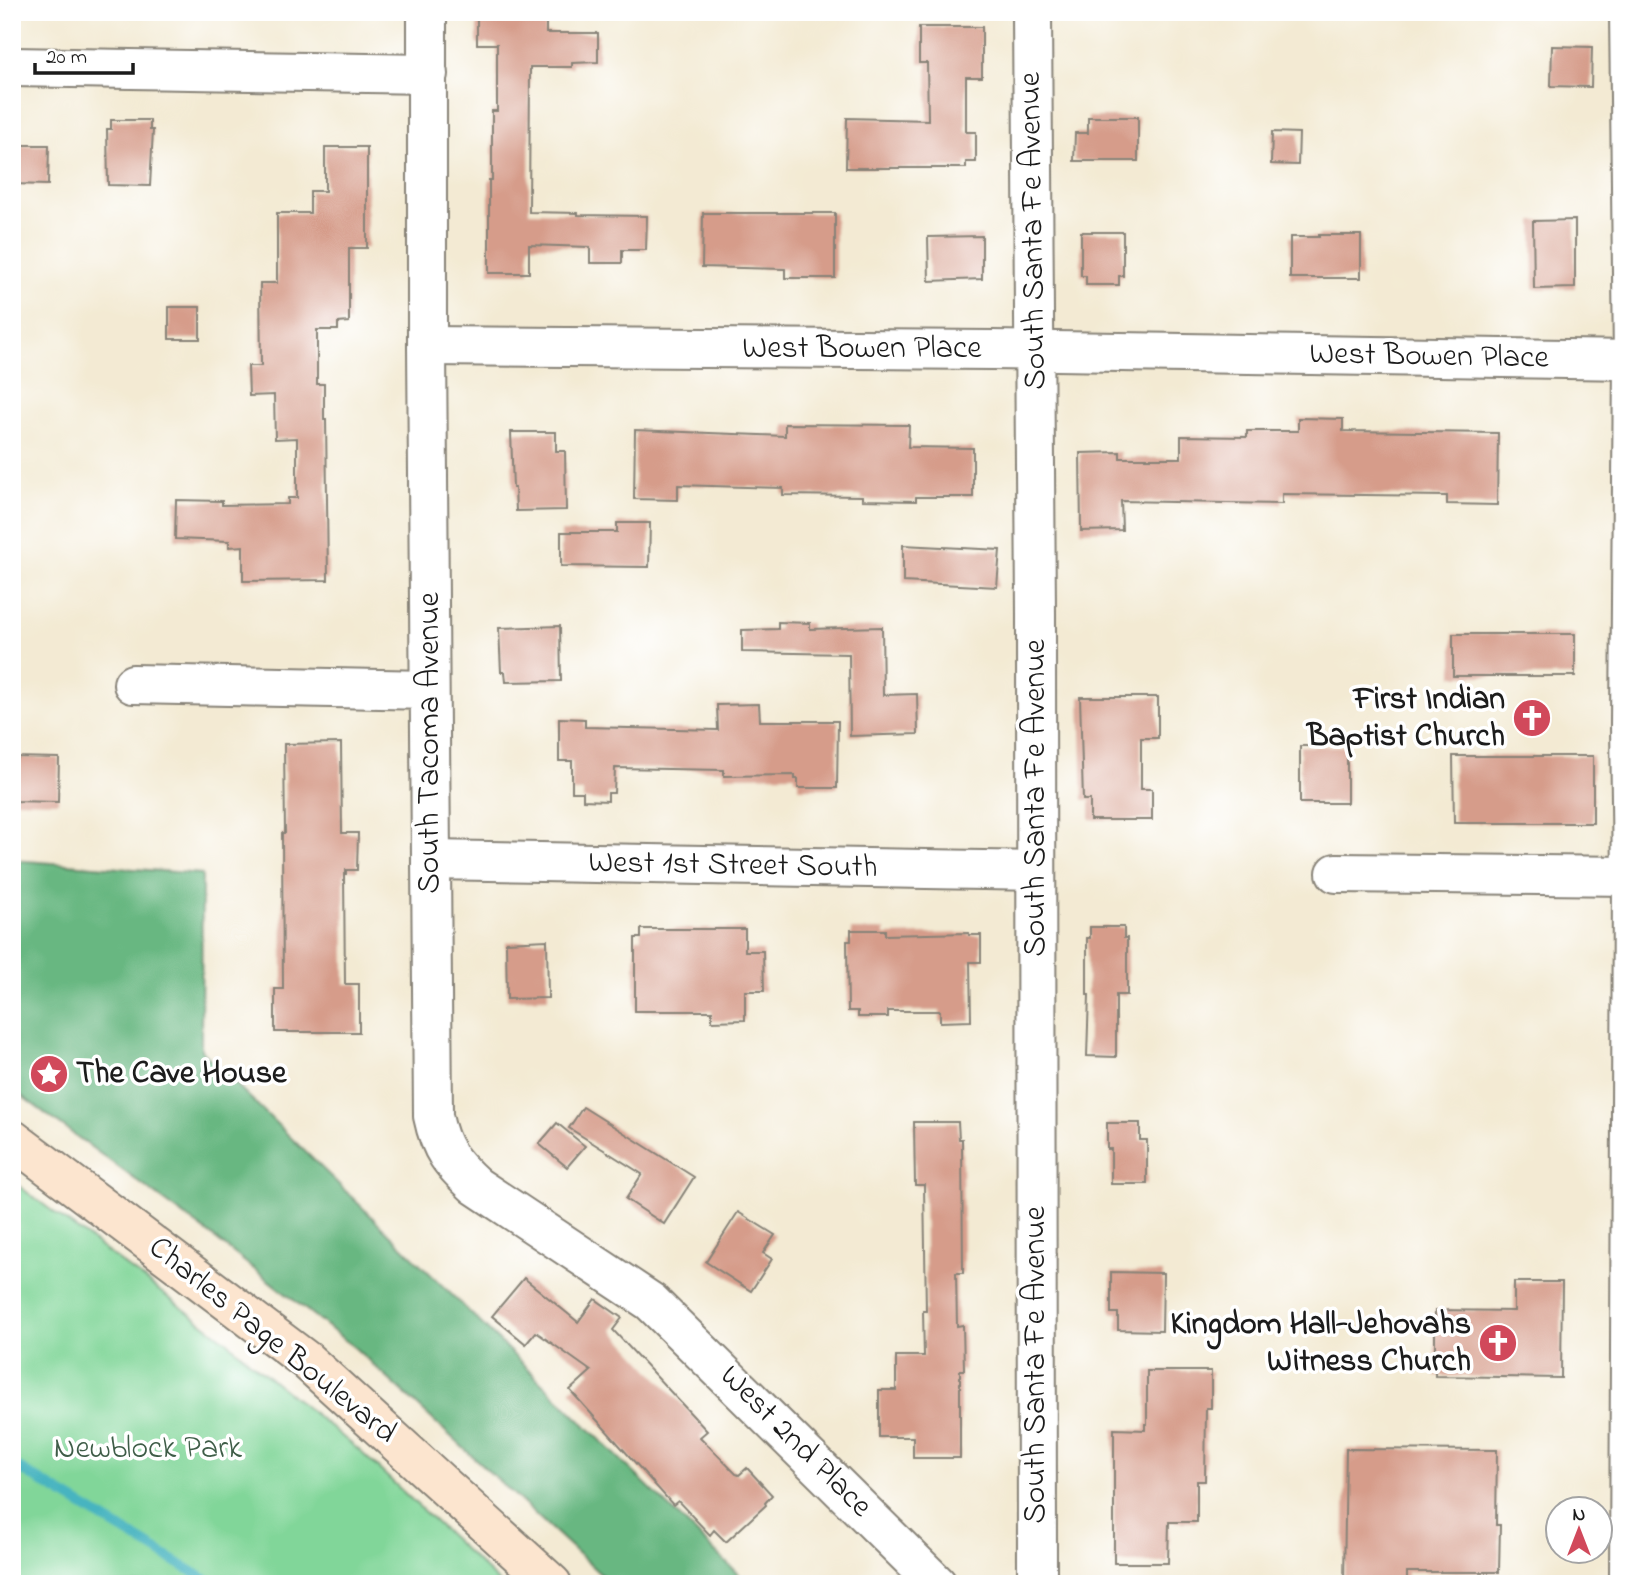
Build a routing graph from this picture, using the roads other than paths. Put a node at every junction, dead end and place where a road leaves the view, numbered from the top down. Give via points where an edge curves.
1 (427, 12) edge
2 (1032, 12) edge
3 (1631, 25) edge
4 (12, 67) edge
5 (428, 74) junction
6 (427, 346) junction
7 (1035, 351) junction
8 (1633, 360) edge
9 (133, 684) dead end
10 (429, 690) junction
11 (1632, 725) edge
12 (431, 860) junction
13 (1035, 871) junction
14 (1336, 873) dead end
15 (1632, 876) edge
16 (12, 1139) edge
17 (651, 1302) joint
18 (1631, 1384) edge
19 (552, 1584) edge
20 (937, 1584) edge
21 (1037, 1584) edge
22 (1629, 1584) edge

1 - 5 street, South Tacoma Avenue
2 - 7 street, South Santa Fe Avenue
3 - 8 street
4 - 5 street
5 - 6 street, South Tacoma Avenue
6 - 7 street, West Bowen Place
6 - 10 street, South Tacoma Avenue
7 - 8 street, West Bowen Place
7 - 13 street, South Santa Fe Avenue
8 - 11 street
9 - 10 street
10 - 12 street, South Tacoma Avenue
11 - 15 street
12 - 13 street, West 1st Street South
12 - 17 street, South Tacoma Avenue via 433,1116 444,1152 457,1169 498,1202
13 - 21 street, South Santa Fe Avenue
14 - 15 street
15 - 18 street
16 - 19 main road, Charles Page Boulevard via 307,1361
17 - 20 street, West 2nd Place
18 - 22 street

